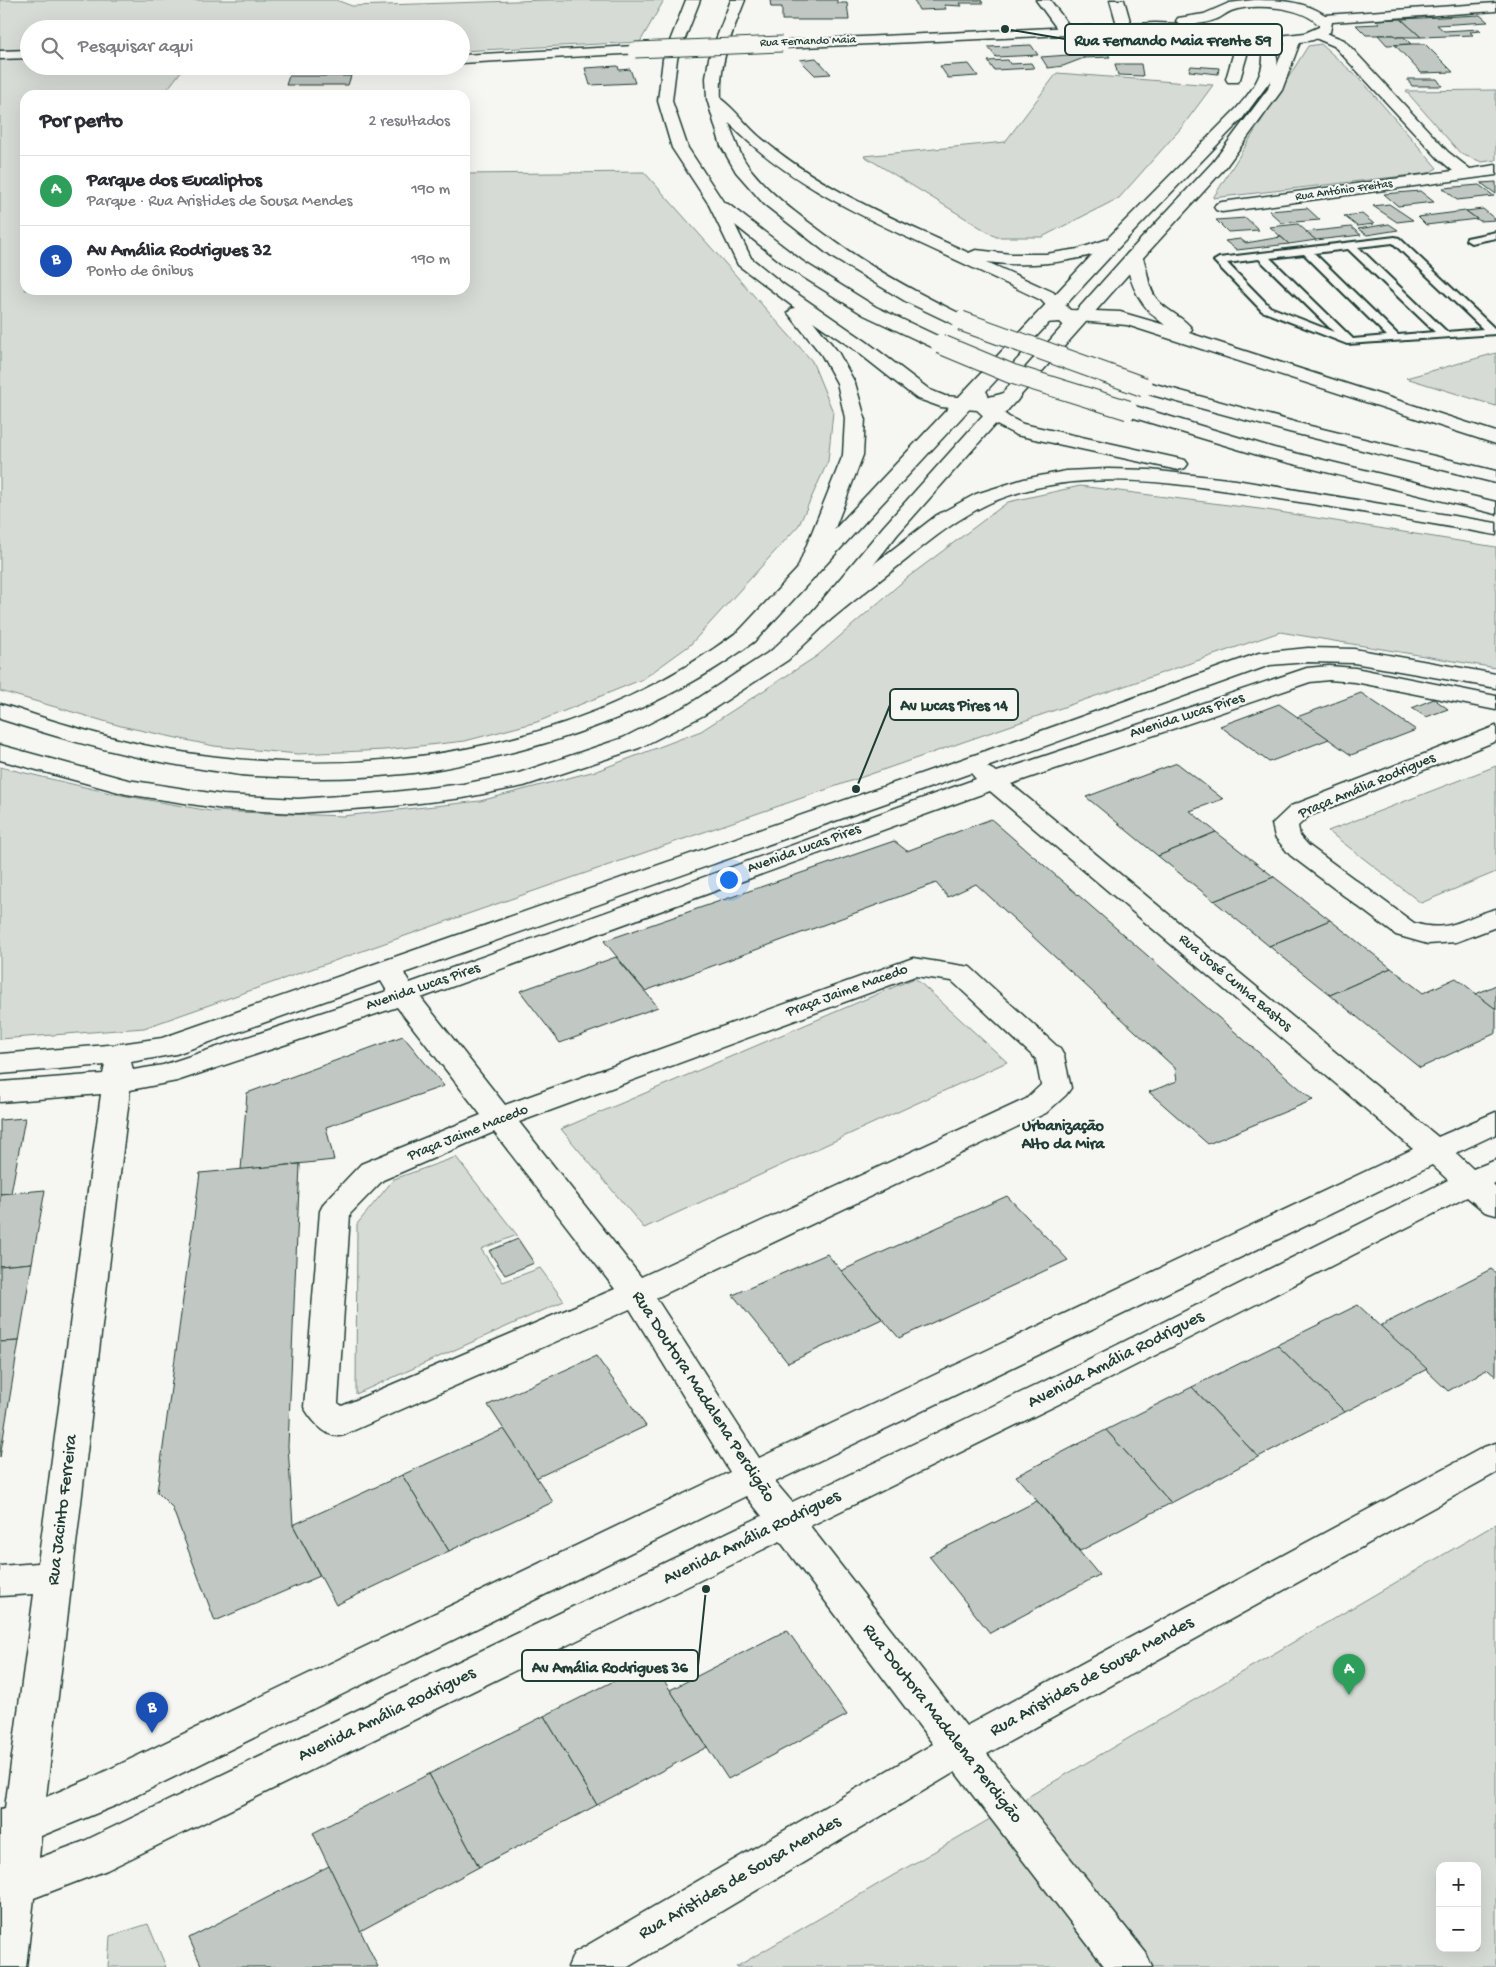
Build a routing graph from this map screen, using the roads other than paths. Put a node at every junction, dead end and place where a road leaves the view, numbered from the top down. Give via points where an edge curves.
1 (693, 0) edge
2 (738, 0) edge
3 (1043, 0) edge
4 (1117, 0) edge
5 (1496, 7) edge
6 (1213, 16) junction
7 (1323, 19) junction
8 (1155, 27) junction
9 (1125, 28) junction
10 (1066, 31) junction
11 (1231, 33) junction
12 (1318, 34) junction
13 (1259, 39) junction
14 (1294, 39) junction
15 (20, 55) edge
16 (0, 56) edge
17 (470, 59) edge
18 (1233, 79) dead end
19 (714, 99) junction
20 (1496, 170) edge
21 (1467, 174) junction
22 (716, 203) junction
23 (1222, 207) dead end
24 (1496, 235) edge
25 (1471, 240) dead end
26 (1114, 242) junction
27 (1349, 244) junction
28 (946, 248) junction
29 (1306, 250) junction
30 (1134, 257) junction
31 (1263, 257) junction
32 (777, 288) junction
33 (1064, 315) junction
34 (1494, 331) edge
35 (1444, 335) junction
36 (1396, 339) junction
37 (1351, 342) junction
38 (1233, 354) junction
39 (980, 403) junction
40 (1496, 438) edge
41 (1496, 477) edge
42 (1363, 505) junction
43 (1496, 508) edge
44 (1496, 529) edge
45 (807, 572) junction
46 (821, 616) junction
47 (1496, 681) edge
48 (1496, 703) edge
49 (0, 711) edge
50 (1496, 733) edge
51 (0, 752) edge
52 (972, 764) junction
53 (994, 781) junction
54 (1496, 917) edge
55 (396, 982) junction
56 (0, 1064) edge
57 (119, 1069) junction
58 (0, 1092) edge
59 (498, 1119) junction
60 (1496, 1122) edge
61 (1435, 1151) junction
62 (1487, 1186) edge
63 (636, 1293) junction
64 (1496, 1457) edge
65 (752, 1477) junction
66 (786, 1522) junction
67 (54, 1577) junction
68 (0, 1582) edge
69 (960, 1750) junction
70 (12, 1825) edge
71 (8, 1886) edge
72 (5, 1967) edge
73 (589, 1967) edge
74 (1131, 1967) edge

1 - 22 main road via 670,59 665,101 680,148
2 - 19 main road via 716,58
3 - 10 main road
4 - 9 main road
5 - 7 main road
6 - 7 main road, Rua Fernando Maia via 1231,7 1265,4 1300,9
6 - 8 main road, Rua Fernando Maia
6 - 11 main road via 1212,21
7 - 12 main road via 1325,29
8 - 9 main road, Rua Fernando Maia
8 - 11 main road, Rua Fernando Maia
9 - 10 main road, Rua Fernando Maia
10 - 17 main road, Rua Fernando Maia, bridge
11 - 13 main road, Rua Fernando Maia
11 - 18 main road via 1240,55
12 - 14 main road, Rua Fernando Maia
12 - 21 main road via 1339,44 1443,156
13 - 14 main road, Rua Fernando Maia
13 - 26 main road via 1268,49 1271,62 1255,96
14 - 30 main road via 1275,90 1218,165
15 - 16 main road
19 - 28 main road via 756,142 798,173 855,207
19 - 41 main road, bridge via 729,146 744,172 770,201 839,254 911,297 961,321 1144,387
20 - 21 main road, Rua António Freitas
21 - 23 main road, Rua António Freitas
22 - 32 main road via 744,261
22 - 43 main road, bridge via 796,264 870,311 1012,374 1268,452
24 - 25 lane
26 - 28 main road via 1085,252 1047,258 984,256
26 - 33 main road
27 - 29 lane
27 - 34 lane via 1395,240
27 - 35 lane
28 - 33 main road via 1036,290
29 - 31 lane
29 - 36 lane
30 - 33 main road
30 - 38 main road via 1138,282 1149,303 1182,328
31 - 37 lane
31 - 37 lane via 1219,261 1266,309
32 - 39 main road via 923,394 941,401
32 - 45 main road via 829,352 846,383 855,418 853,455
33 - 38 main road via 1103,315 1131,320
33 - 39 main road
33 - 39 main road via 1009,398
34 - 35 lane
35 - 36 lane
36 - 37 lane
38 - 40 main road
39 - 42 main road via 1007,425 1037,435
39 - 45 main road
39 - 46 main road via 890,531
42 - 44 main road
42 - 46 main road via 1156,477 1094,475 1035,481 991,494 944,519
45 - 49 main road via 748,635 715,660 652,694 599,718 531,741 464,757 403,767 254,769 168,757 60,731
46 - 51 main road via 780,655 696,710 631,743 524,779 463,791 298,806 222,802 126,787
47 - 52 main road, Avenida Lucas Pires via 1354,656 1267,658
48 - 53 main road, Avenida Lucas Pires via 1355,675 1307,675
50 - 54 main road, Praça Amália Rodrigues via 1300,811 1285,824 1288,836 1299,850 1404,929 1428,936 1456,934
52 - 53 main road, Rua José Cunha Bastos
52 - 55 main road, Avenida Lucas Pires
53 - 55 main road, Avenida Lucas Pires
53 - 61 main road, Rua José Cunha Bastos
55 - 57 main road, Avenida Lucas Pires via 167,1074
55 - 59 main road, Rua Doutora Madalena Perdigão
56 - 57 main road, Avenida Lucas Pires
57 - 58 main road, Avenida Lucas Pires
57 - 67 main road, Rua Jacinto Ferreira
59 - 63 main road, Rua Doutora Madalena Perdigão
59 - 63 main road, Praça Jaime Macedo via 372,1172 335,1211 321,1407 338,1423
59 - 63 main road, Praça Jaime Macedo via 913,967 960,973 1050,1056 1056,1088 1036,1106
60 - 61 main road
61 - 62 main road, Rua José Cunha Bastos
61 - 65 main road
62 - 66 main road, Avenida Amália Rodrigues via 1419,1206 1053,1392
63 - 65 main road, Rua Doutora Madalena Perdigão
64 - 69 main road, Rua Aristides de Sousa Mendes
65 - 66 main road, Rua Doutora Madalena Perdigão
65 - 70 main road via 103,1792
66 - 69 main road, Rua Doutora Madalena Perdigão
66 - 71 main road, Avenida Amália Rodrigues via 93,1857
67 - 68 main road
67 - 70 main road, Rua Jacinto Ferreira
69 - 73 main road, Rua Aristides de Sousa Mendes
69 - 74 main road, Rua Doutora Madalena Perdigão
70 - 71 main road, Rua Jacinto Ferreira
71 - 72 main road, Rua Jacinto Ferreira

